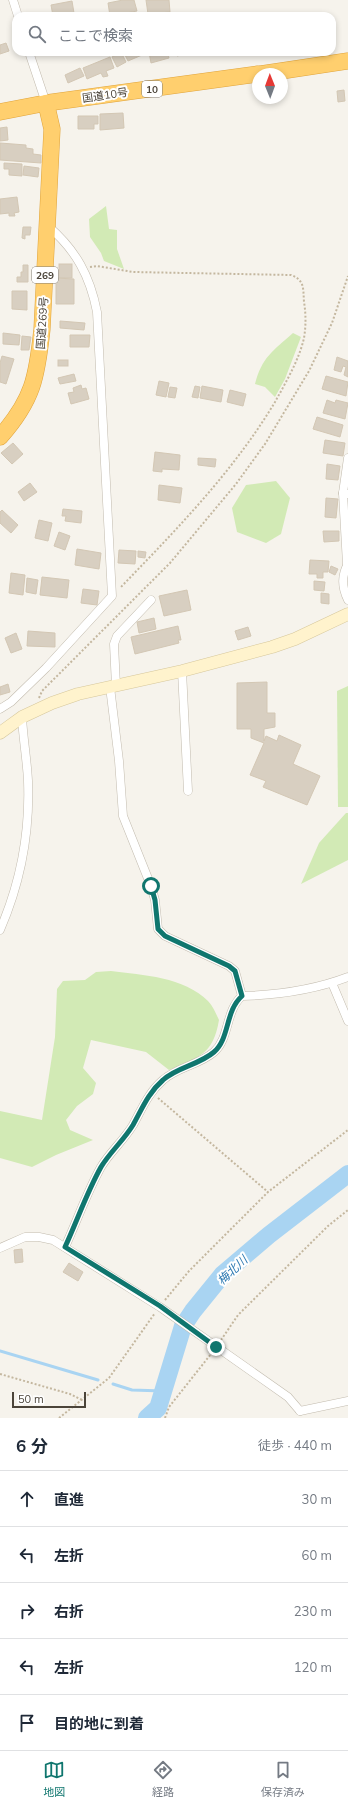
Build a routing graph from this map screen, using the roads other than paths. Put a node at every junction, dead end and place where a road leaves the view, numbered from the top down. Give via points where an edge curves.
1 (12, 0) edge
2 (16, 12) edge
3 (30, 56) edge
4 (348, 61) edge
5 (288, 70) edge
6 (252, 75) edge
7 (46, 103) junction
8 (0, 112) edge
9 (48, 226) junction
10 (0, 437) edge
11 (348, 458) edge
12 (346, 494) edge
13 (348, 564) edge
14 (151, 600) dead end
15 (348, 600) edge
16 (348, 614) edge
17 (182, 671) junction
18 (113, 687) junction
19 (0, 709) edge
20 (22, 717) junction
21 (0, 733) edge
22 (188, 791) dead end
23 (0, 930) edge
24 (348, 977) edge
25 (332, 983) junction
26 (242, 996) junction
27 (348, 1022) edge
28 (65, 1247) junction
29 (0, 1248) edge
30 (348, 1402) edge
31 (299, 1415) edge

1 - 2 street
3 - 7 street
4 - 5 highway, 国道10号 / 10
6 - 7 highway, 国道10号 / 10
7 - 8 highway, 国道10号 / 10
7 - 9 highway, 国道269号 / 269 via 52,129
9 - 10 highway, 国道269号 / 269 via 39,362 26,403
9 - 19 street via 64,240 84,270 97,312 112,596 46,668 11,702
11 - 12 street
12 - 13 street
13 - 15 street via 343,578 343,589
14 - 18 street via 116,636
16 - 17 street via 272,648
17 - 18 street
17 - 22 street
18 - 20 street via 52,702
18 - 26 street via 122,812 151,886 158,929 165,936 229,966 235,971
20 - 21 street
20 - 23 street via 28,781 25,835 16,887
24 - 25 street
25 - 26 street via 286,993
25 - 27 street
26 - 28 street via 232,1010 222,1042 214,1052 163,1079 151,1092 132,1126 100,1168
28 - 29 street via 54,1240 25,1237
28 - 31 street via 160,1306 288,1398
30 - 31 street

